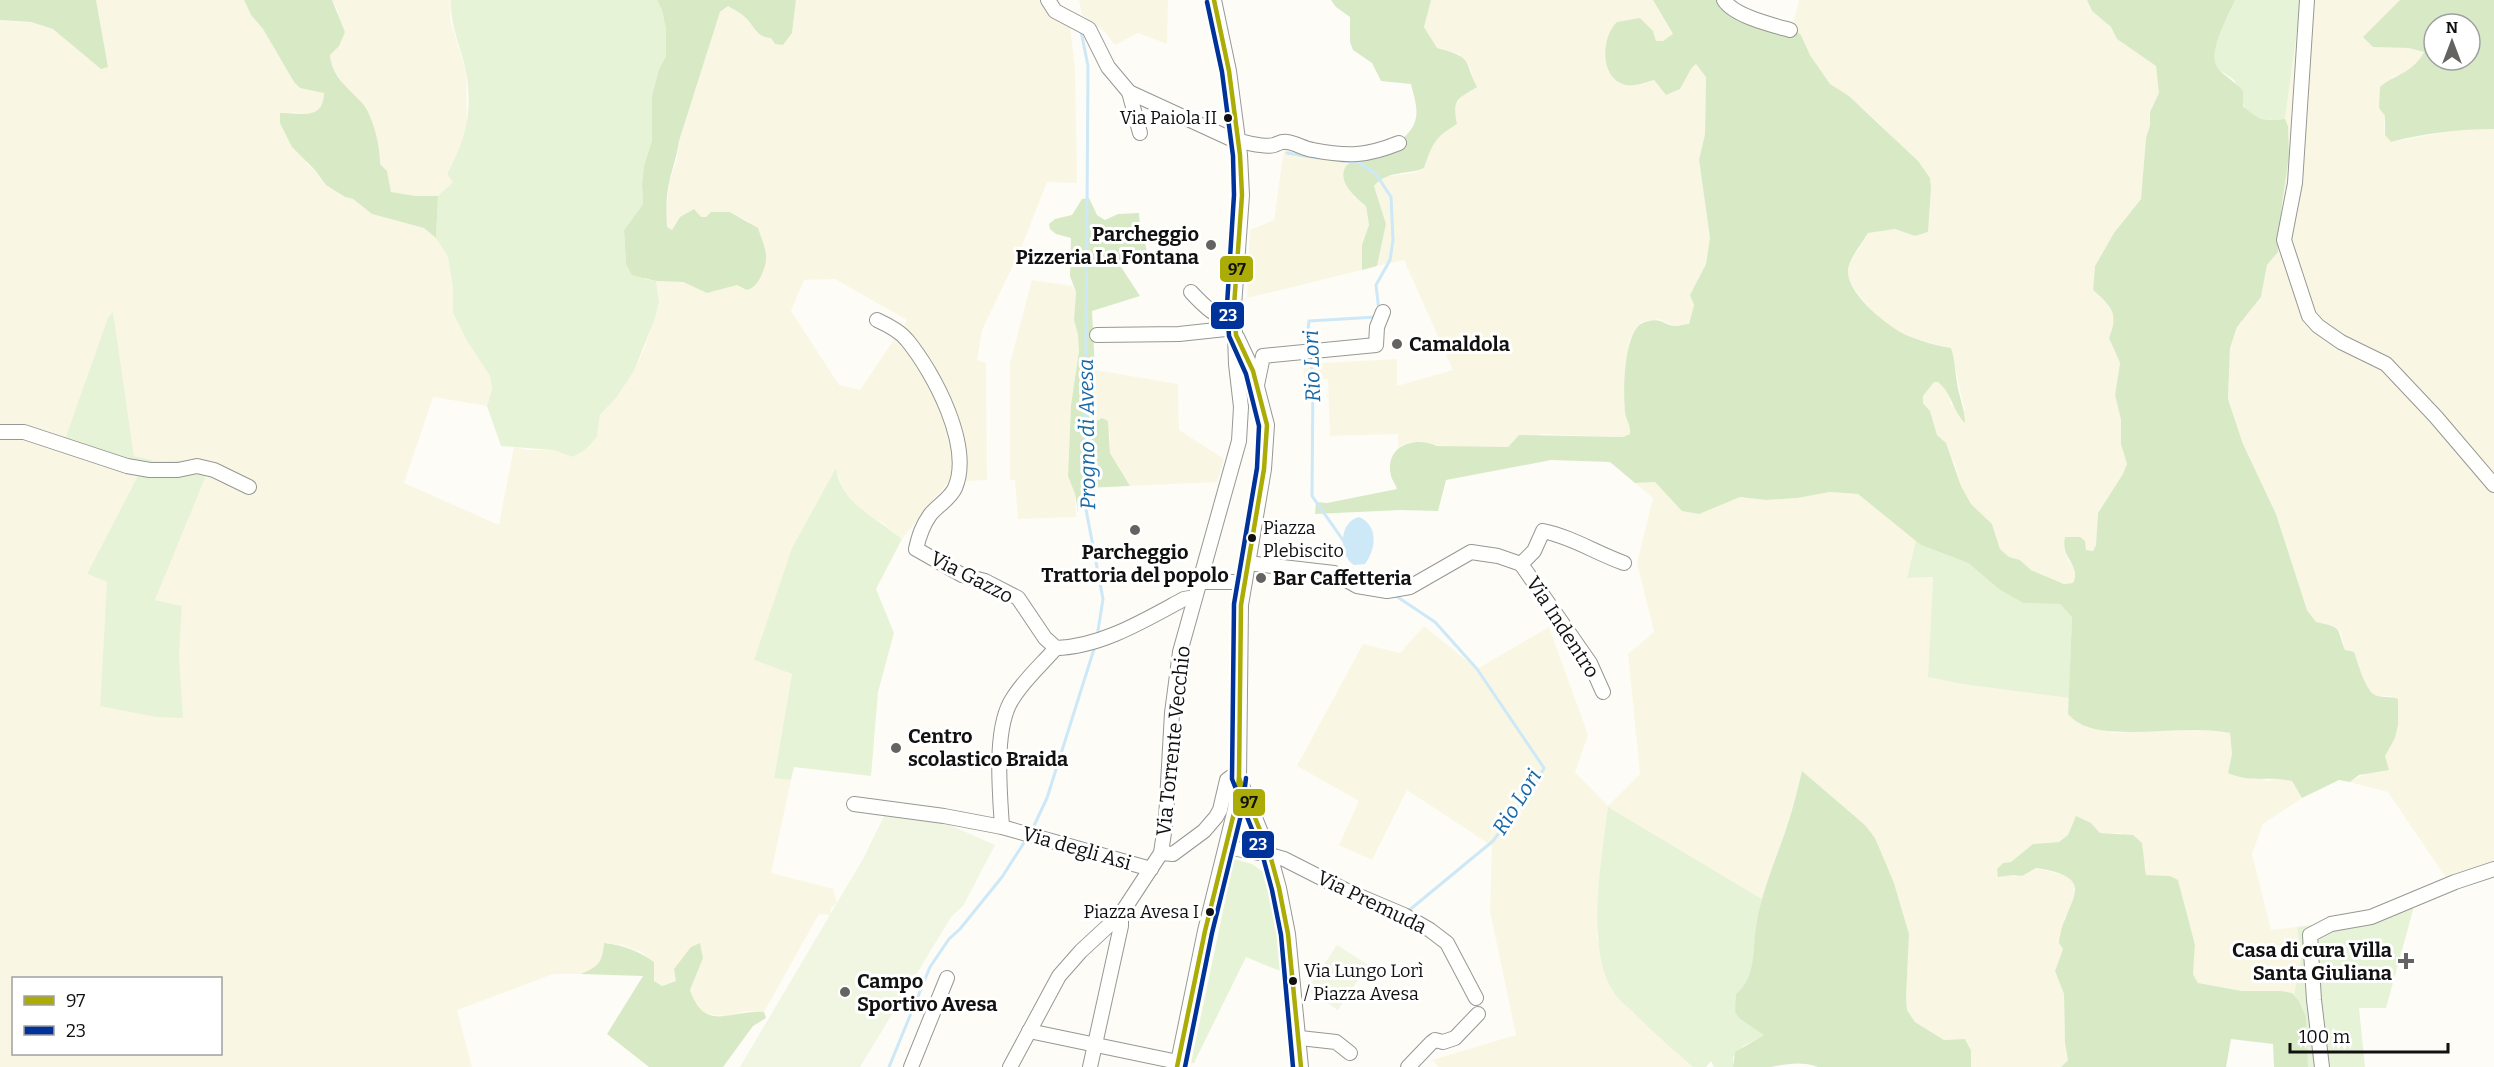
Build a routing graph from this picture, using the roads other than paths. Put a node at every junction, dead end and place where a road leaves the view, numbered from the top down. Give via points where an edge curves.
1 (1048, 0) edge
2 (1214, 0) edge
3 (1724, 0) edge
4 (2307, 0) edge
5 (1790, 30) dead end
6 (1129, 92) junction
7 (1140, 133) dead end
8 (1239, 142) junction
9 (1399, 143) dead end
10 (1191, 292) dead end
11 (1383, 312) dead end
12 (877, 320) dead end
13 (1235, 329) junction
14 (1097, 335) dead end
15 (1257, 385) junction
16 (0, 432) edge
17 (2494, 484) edge
18 (249, 487) dead end
19 (1247, 562) junction
20 (1623, 563) dead end
21 (1521, 564) junction
22 (1200, 582) junction
23 (1243, 582) junction
24 (1195, 597) junction
25 (1056, 648) junction
26 (1604, 692) dead end
27 (1239, 778) junction
28 (854, 804) dead end
29 (1002, 827) junction
30 (1226, 847) junction
31 (1161, 854) junction
32 (1270, 855) junction
33 (1151, 869) junction
34 (2494, 869) edge
35 (1120, 914) junction
36 (947, 978) dead end
37 (1476, 998) dead end
38 (1478, 1014) dead end
39 (1029, 1031) junction
40 (1300, 1038) junction
41 (1094, 1044) junction
42 (1350, 1053) dead end
43 (1177, 1064) edge
44 (911, 1067) edge
45 (1010, 1067) edge
46 (1090, 1067) edge
47 (1301, 1067) edge
48 (1408, 1067) edge
49 (2322, 1067) edge

1 - 6 street via 1054,11 1089,29 1108,67
2 - 8 street, Via Torrente Vecchio
3 - 5 street via 1744,14
4 - 17 street via 2295,183 2284,240 2309,316 2341,342 2386,364
6 - 7 street
6 - 8 street
8 - 9 street via 1274,145 1280,141 1312,150 1359,155
8 - 13 street, Via Torrente Vecchio via 1242,195
10 - 13 street
11 - 15 street via 1376,345 1263,356
12 - 25 street, Via Gazzo via 907,339 940,392 950,411 960,459 954,491 921,528 916,549 962,575 985,581 1018,598
13 - 14 street
13 - 15 street
13 - 22 street, Via Torrente Vecchio via 1241,406 1239,441
15 - 19 street via 1267,425 1264,469
16 - 18 street via 24,432 127,466 178,470 197,466
19 - 21 street, Via Indentro via 1334,573 1357,586 1387,591 1410,586 1471,552
19 - 23 street
20 - 21 street, Via Indentro via 1574,540 1543,531 1534,551
21 - 26 street, Via Indentro via 1590,663
22 - 23 street
22 - 24 street, Via Torrente Vecchio
23 - 27 street
24 - 25 street via 1104,638
24 - 31 street, Via Torrente Vecchio via 1180,652
25 - 29 street, Via degli Asi via 1011,699 1003,723
27 - 30 street
27 - 31 street via 1227,780 1219,813 1204,831 1173,854
27 - 32 street
28 - 29 street, Via degli Asi
29 - 33 street, Via degli Asi
30 - 32 street, Via Premuda
30 - 43 street
31 - 33 street, Via Torrente Vecchio
32 - 37 street, Via Premuda via 1430,930 1447,943
32 - 40 street via 1288,934
33 - 35 street, Via Torrente Vecchio
34 - 49 street via 2371,917 2331,924 2310,936
35 - 39 street, Via Torrente Vecchio via 1059,976
35 - 41 street via 1121,926
36 - 44 street
38 - 48 street via 1455,1038 1435,1040
39 - 41 street
39 - 45 street, Via Torrente Vecchio
40 - 42 street via 1336,1042
40 - 47 street
41 - 43 street
41 - 46 street

